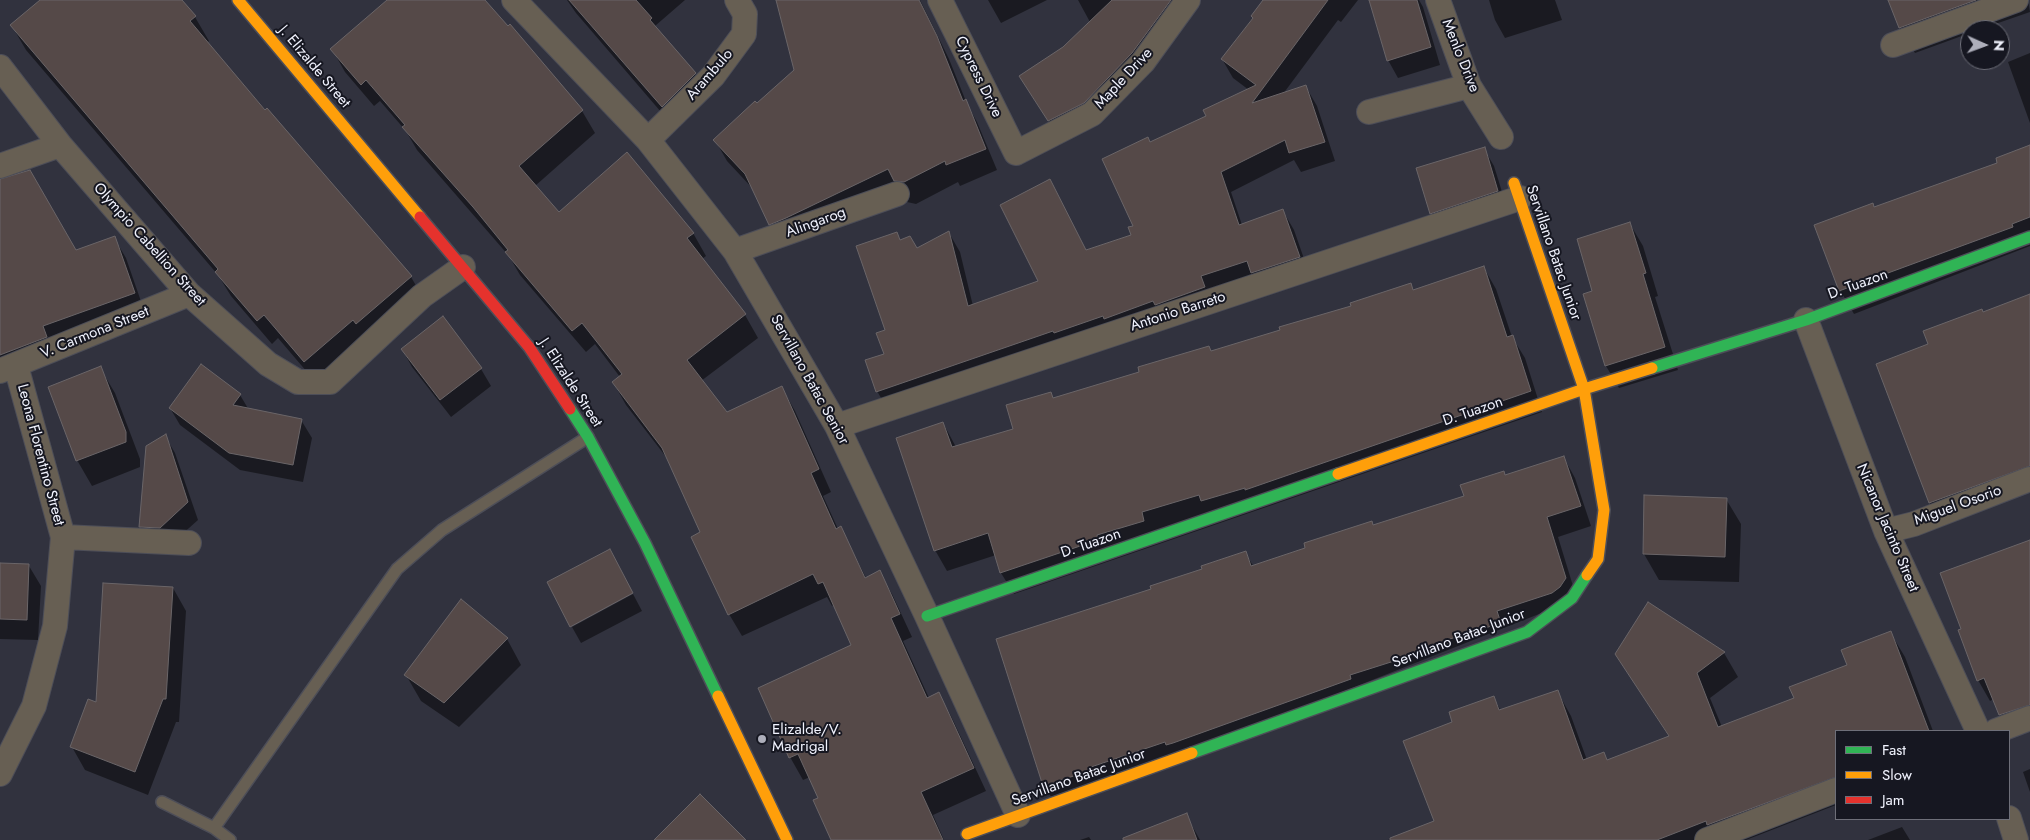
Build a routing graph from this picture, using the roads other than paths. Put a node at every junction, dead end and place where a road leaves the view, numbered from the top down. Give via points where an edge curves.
1 (238, 0) edge
2 (514, 0) edge
3 (737, 0) edge
4 (940, 0) edge
5 (1188, 0) edge
6 (1438, 0) edge
7 (2016, 0) edge
8 (1894, 46) dead end
9 (0, 68) edge
10 (1469, 86) junction
11 (1369, 112) dead end
12 (1501, 137) dead end
13 (648, 140) junction
14 (60, 145) junction
15 (1016, 153) joint
16 (0, 166) edge
17 (1517, 190) joint
18 (897, 194) dead end
19 (2030, 237) edge
20 (735, 252) junction
21 (463, 267) junction
22 (189, 294) junction
23 (1806, 320) junction
24 (8, 368) edge
25 (1584, 389) junction
26 (837, 426) junction
27 (588, 438) junction
28 (2030, 480) edge
29 (1886, 531) junction
30 (63, 537) junction
31 (189, 543) dead end
32 (927, 616) junction
33 (2030, 718) edge
34 (1978, 730) edge
35 (1999, 730) edge
36 (0, 774) edge
37 (1835, 790) edge
38 (162, 802) dead end
39 (1018, 815) junction
40 (2010, 820) edge
41 (214, 828) junction
42 (967, 834) dead end
43 (230, 840) edge
44 (787, 840) edge
45 (1707, 840) edge
46 (2016, 840) edge

1 - 21 street, J. Elizalde Street
2 - 13 street, Servillano Batac Senior
3 - 13 street, Arambulo via 745,14 744,34 712,76
4 - 15 street, Cypress Drive
5 - 15 street, Maple Drive via 1143,62 1092,114
6 - 10 street, Menlo Drive
7 - 8 street
9 - 14 street, Olympio Cabellion Street
10 - 11 street
10 - 12 street, Menlo Drive
13 - 20 street, Servillano Batac Senior
14 - 16 street
14 - 22 street, Olympio Cabellion Street
17 - 25 street, Servillano Batac Junior
17 - 26 street, Antonio Barreto
18 - 20 street, Alingarog
19 - 23 street, D. Tuazon
20 - 26 street, Servillano Batac Senior
21 - 22 street, Olympio Cabellion Street via 422,296 330,382 298,382 268,364
21 - 27 street, J. Elizalde Street via 529,347
22 - 24 street, V. Carmona Street
23 - 25 street, D. Tuazon
23 - 29 street, Nicanor Jacinto Street
24 - 30 street, Leona Florentino Street
25 - 32 street, D. Tuazon
25 - 39 street, Servillano Batac Junior via 1604,510 1598,559 1572,598 1527,632
26 - 32 street, Servillano Batac Senior
27 - 41 lane via 442,530 397,568
27 - 44 street, J. Elizalde Street via 645,543
28 - 29 street, Miguel Osorio via 1914,524
29 - 34 street, Nicanor Jacinto Street
30 - 31 street
30 - 36 street, Leona Florentino Street via 55,626 34,706
32 - 39 street, Servillano Batac Senior
33 - 35 street
37 - 45 street
38 - 41 lane
39 - 42 street, Servillano Batac Junior
40 - 46 street
41 - 43 lane

